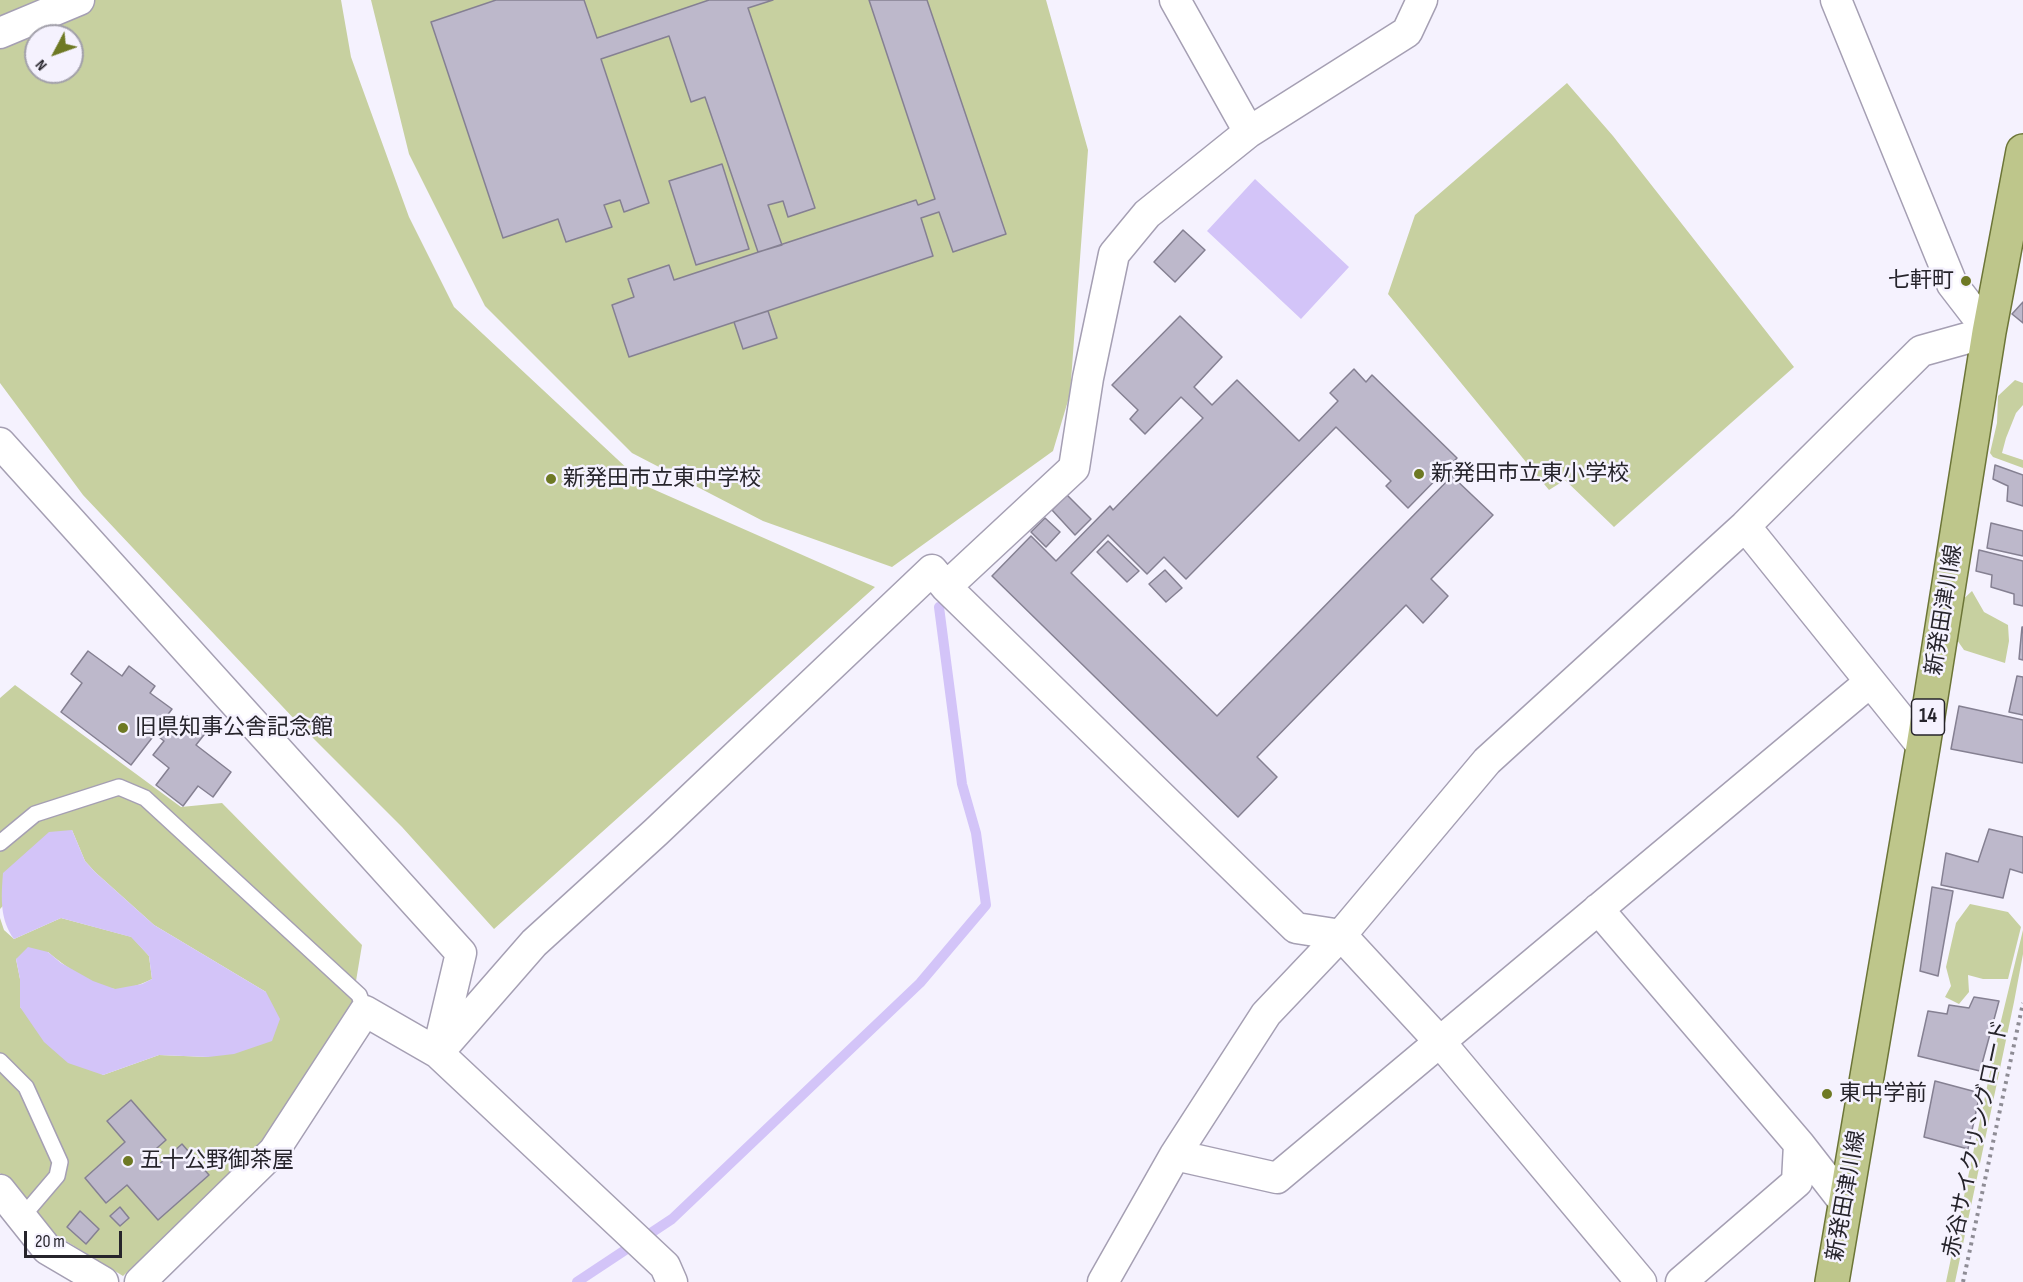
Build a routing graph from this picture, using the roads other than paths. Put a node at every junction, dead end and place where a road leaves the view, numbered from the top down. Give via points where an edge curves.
1 (79, 0) edge
2 (1175, 0) edge
3 (1422, 0) edge
4 (1836, 0) edge
5 (0, 33) edge
6 (1249, 132) junction
7 (2023, 151) edge
8 (1989, 332) junction
9 (0, 443) edge
10 (1745, 526) junction
11 (946, 587) junction
12 (1870, 682) junction
13 (1923, 747) junction
14 (0, 843) edge
15 (1598, 909) junction
16 (1341, 935) junction
17 (365, 1011) junction
18 (1440, 1042) junction
19 (438, 1053) junction
20 (0, 1061) edge
21 (1799, 1144) junction
22 (1175, 1155) junction
23 (0, 1190) edge
24 (1845, 1203) junction
25 (22, 1217) junction
26 (103, 1282) edge
27 (140, 1282) edge
28 (672, 1282) edge
29 (1103, 1282) edge
30 (1641, 1282) edge
31 (1681, 1282) edge
32 (1832, 1282) edge

1 - 5 street
2 - 6 street
3 - 6 street via 1407,32
4 - 8 street via 1952,284
6 - 11 street via 1147,214 1114,254 1074,468
7 - 8 main road, 新発田津川線 / 14
8 - 10 street via 1921,351
8 - 13 main road, 新発田津川線 / 14
9 - 19 street via 461,953
10 - 12 street
10 - 16 street via 1487,761
11 - 16 street via 1296,928
11 - 19 street via 932,570 534,943
12 - 13 street
12 - 15 street
13 - 24 main road, 新発田津川線 / 14
14 - 17 lane via 35,814 119,787 145,798 359,995
15 - 18 street
15 - 21 street
16 - 18 street
16 - 22 street via 1266,1014
17 - 19 street
17 - 27 street via 274,1151
18 - 22 street via 1277,1178
18 - 30 street
19 - 28 street via 665,1266
20 - 25 lane via 26,1087 60,1162 57,1176
21 - 24 street
21 - 31 street via 1797,1182
22 - 29 street
23 - 25 street
24 - 32 main road, 新発田津川線 / 14
25 - 26 street via 47,1249

